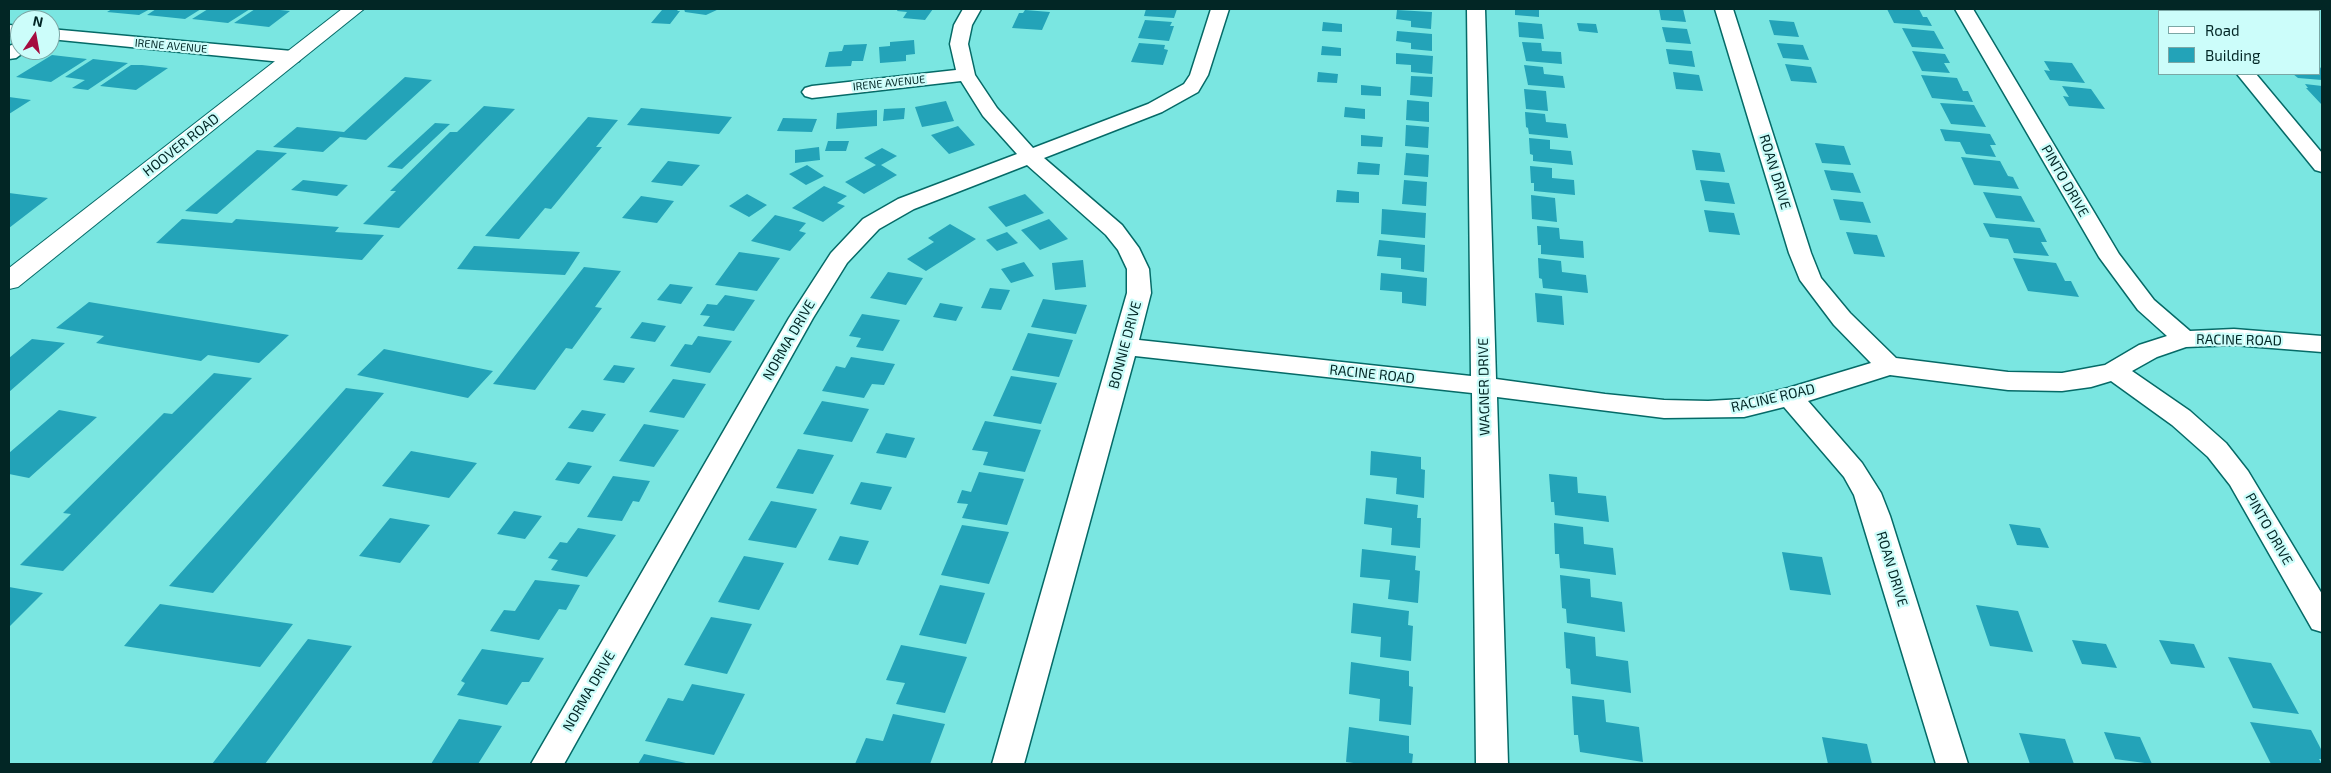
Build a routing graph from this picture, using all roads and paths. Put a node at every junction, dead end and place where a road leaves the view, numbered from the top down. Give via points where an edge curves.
1 (354, 9) edge
2 (972, 9) edge
3 (1220, 9) edge
4 (1476, 9) edge
5 (1724, 9) edge
6 (1964, 9) edge
7 (60, 35) edge
8 (292, 57) junction
9 (966, 75) junction
10 (2247, 75) edge
11 (812, 92) dead end
12 (1030, 157) junction
13 (2322, 166) edge
14 (9, 282) edge
15 (2185, 339) junction
16 (2322, 344) edge
17 (1125, 347) junction
18 (1889, 366) junction
19 (2114, 371) junction
20 (1484, 386) junction
21 (1790, 397) junction
22 (2322, 620) edge
23 (547, 764) edge
24 (1008, 764) edge
25 (1492, 764) edge
26 (1952, 764) edge

1 - 8 main road, HOOVER ROAD
2 - 9 street via 963,25 959,44
3 - 12 street via 1200,75 1191,88 1155,108
4 - 20 street, WAGNER DRIVE
5 - 18 street, ROAN DRIVE via 1808,272 1820,294
6 - 15 street, PINTO DRIVE via 2115,264 2146,305
7 - 8 street, IRENE AVENUE
8 - 14 main road, HOOVER ROAD
9 - 11 street, IRENE AVENUE
9 - 12 street via 990,112
10 - 13 street
12 - 17 street, BONNIE DRIVE via 1114,230 1128,248 1138,269 1139,293
12 - 23 street, NORMA DRIVE via 894,211 872,224 839,258
15 - 16 street, RACINE ROAD via 2241,337
15 - 19 street, RACINE ROAD via 2148,352
17 - 20 street, RACINE ROAD
17 - 24 street, BONNIE DRIVE
18 - 19 street, RACINE ROAD via 2040,383 2091,378
18 - 21 street, RACINE ROAD
19 - 22 street, PINTO DRIVE via 2181,418 2217,450 2239,478
20 - 21 street, RACINE ROAD via 1664,409 1744,408
20 - 25 street, WAGNER DRIVE
21 - 26 street, ROAN DRIVE via 1853,470 1866,493 1876,516

